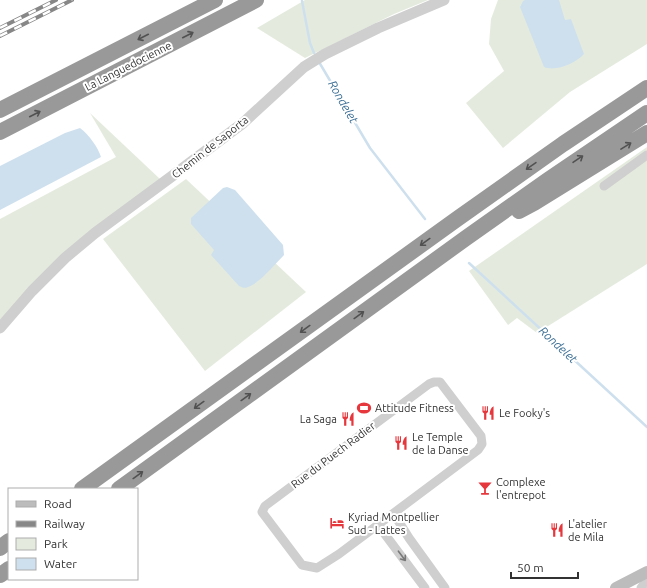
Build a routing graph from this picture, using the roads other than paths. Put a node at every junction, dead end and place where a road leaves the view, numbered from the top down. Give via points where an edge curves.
1 (215, 0) edge
2 (256, 0) edge
3 (444, 0) edge
4 (647, 78) edge
5 (647, 88) edge
6 (0, 110) edge
7 (647, 113) edge
8 (0, 132) edge
9 (647, 133) edge
10 (563, 144) junction
11 (647, 155) edge
12 (604, 186) dead end
13 (466, 238) junction
14 (0, 328) edge
15 (83, 488) edge
16 (120, 488) edge
17 (394, 514) junction
18 (378, 525) junction
19 (8, 542) edge
20 (0, 548) edge
21 (647, 572) edge
22 (647, 580) edge
23 (623, 586) edge
24 (426, 588) edge
25 (445, 588) edge
26 (642, 588) edge

1 -> 6 highway, La Languedocienne
8 -> 2 highway, La Languedocienne
3 - 14 street, Chemin de Saporta via 378,28 304,67 243,123 65,258
4 - 10 highway
5 - 10 highway
13 -> 7 highway
13 -> 9 highway via 534,203
10 -> 15 highway
11 - 12 street
16 -> 13 highway
17 - 18 street, Rue du Puech Radier
17 - 18 street, Rue du Puech Radier via 475,453 482,444 481,436 440,382 429,384 265,506 262,512 302,565 317,568
17 - 25 street
18 -> 24 street
19 - 20 highway
21 - 23 main road
22 - 26 street

